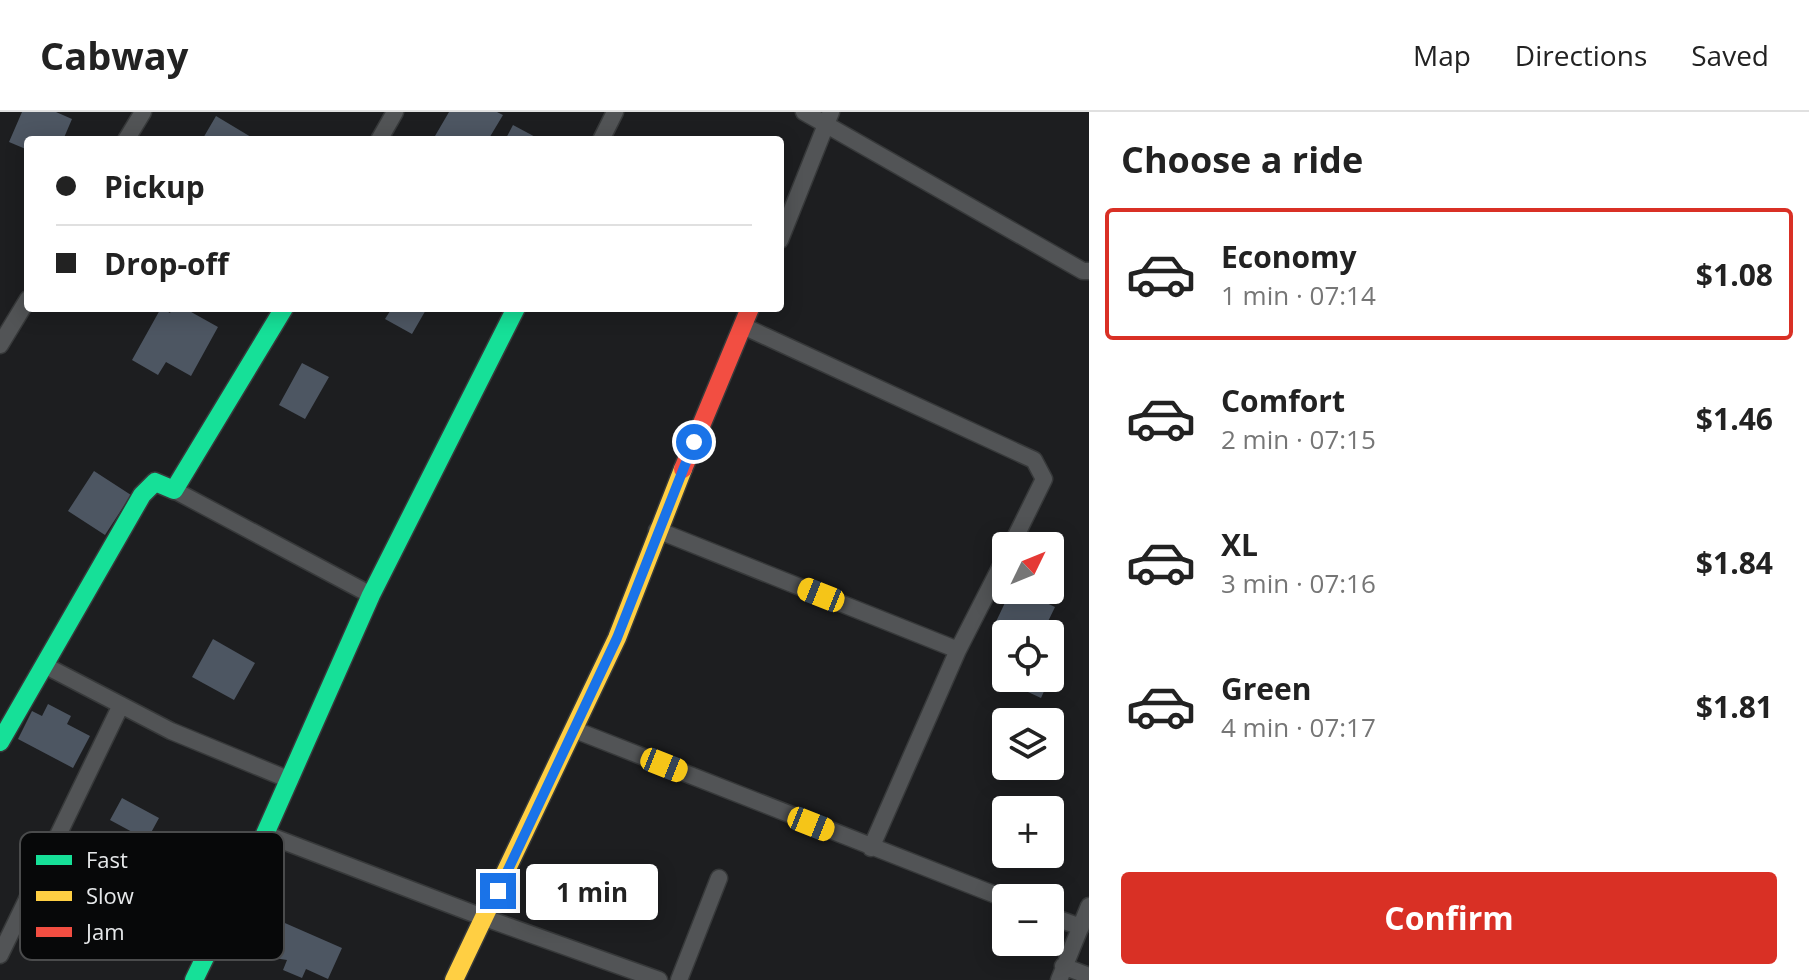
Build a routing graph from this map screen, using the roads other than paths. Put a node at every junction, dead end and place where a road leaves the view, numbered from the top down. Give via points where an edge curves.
1 (143, 112) edge
2 (395, 112) edge
3 (615, 112) edge
4 (804, 112) edge
5 (829, 117) edge
6 (128, 136) edge
7 (381, 136) edge
8 (603, 136) edge
9 (784, 230) edge
10 (1089, 271) edge
11 (24, 306) edge
12 (282, 312) edge
13 (514, 312) edge
14 (748, 312) edge
15 (743, 326) junction
16 (0, 345) edge
17 (174, 490) junction
18 (657, 530) junction
19 (1018, 532) edge
20 (992, 583) edge
21 (371, 595) junction
22 (958, 650) junction
23 (46, 666) junction
24 (121, 705) junction
25 (575, 730) junction
26 (0, 742) edge
27 (290, 780) junction
28 (60, 832) edge
29 (266, 832) edge
30 (284, 841) edge
31 (871, 848) junction
32 (719, 878) dead end
33 (992, 894) edge
34 (1089, 906) edge
35 (20, 914) edge
36 (485, 918) junction
37 (1064, 921) edge
38 (1081, 927) junction
39 (0, 955) edge
40 (204, 960) edge
41 (1061, 973) edge
42 (1089, 976) edge
43 (194, 980) edge
44 (454, 980) edge
45 (659, 980) edge
46 (679, 980) edge

1 - 6 street
2 - 7 street
3 - 8 street
4 - 5 street
5 - 9 street
5 - 10 street
11 - 16 street
12 - 17 street
13 - 21 street
14 - 15 street
15 - 18 street
15 - 19 street via 1034,460 1044,479
17 - 21 street
17 - 23 street via 155,482 142,495
18 - 22 street
18 - 25 street
20 - 22 street
21 - 27 street
22 - 31 street
23 - 24 street
23 - 26 street
24 - 27 street
24 - 28 street
25 - 31 street
25 - 36 street
27 - 29 street
30 - 36 street
31 - 33 street
32 - 46 street
34 - 38 street
35 - 39 street
36 - 44 street
36 - 45 street
37 - 38 street
38 - 41 street
40 - 43 street
41 - 42 street

